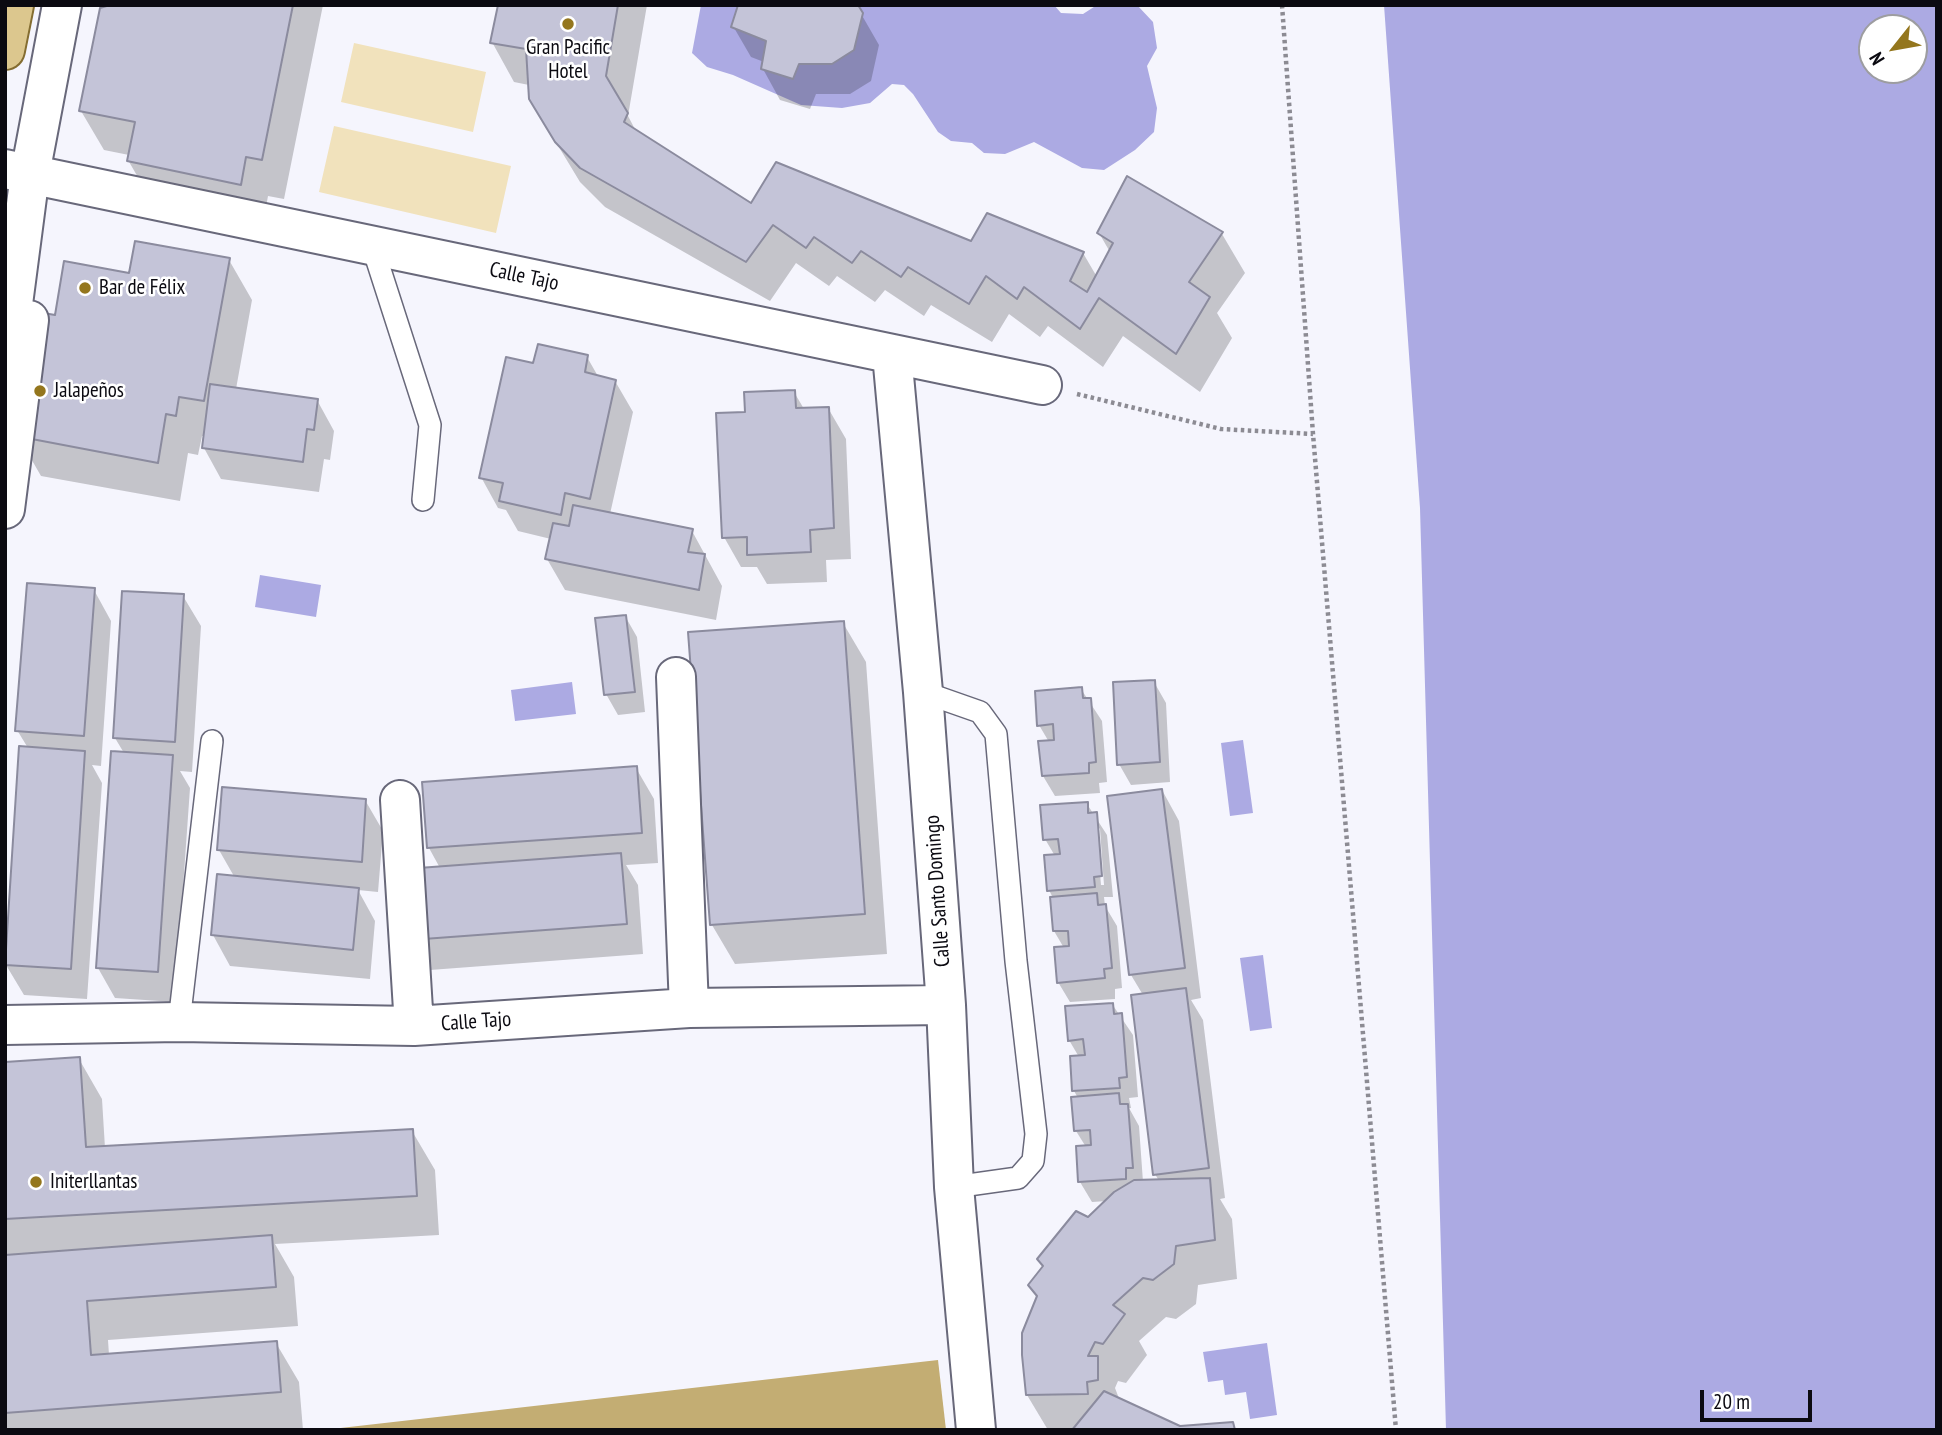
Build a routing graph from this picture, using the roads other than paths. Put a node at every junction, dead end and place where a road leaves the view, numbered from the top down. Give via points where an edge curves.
1 (14, 5) edge
2 (62, 5) edge
3 (80, 5) edge
4 (5, 50) edge
5 (28, 173) edge
6 (372, 245) junction
7 (892, 354) junction
8 (5, 365) edge
9 (1042, 385) road end
10 (423, 500) dead end
11 (5, 509) edge
12 (676, 677) dead end
13 (923, 692) junction
14 (212, 741) dead end
15 (400, 800) dead end
16 (946, 1005) junction
17 (689, 1008) junction
18 (179, 1022) junction
19 (5, 1025) edge
20 (414, 1026) junction
21 (954, 1187) junction
22 (976, 1430) edge

1 - 4 main road
2 - 5 street
3 - 5 street
5 - 6 street, Calle Tajo
5 - 8 street
5 - 11 street
6 - 7 street, Calle Tajo
6 - 10 lane via 430,425
7 - 9 street, Calle Tajo
7 - 13 street, Calle Santo Domingo
12 - 17 street
13 - 16 street, Calle Santo Domingo
13 - 21 lane via 979,712 996,734 1036,1135 1033,1161 1018,1178
14 - 18 lane
15 - 20 street
16 - 17 street, Calle Tajo
16 - 21 street, Calle Santo Domingo
17 - 20 street, Calle Tajo
18 - 19 street, Calle Tajo
18 - 20 street, Calle Tajo
21 - 22 street, Calle Santo Domingo

